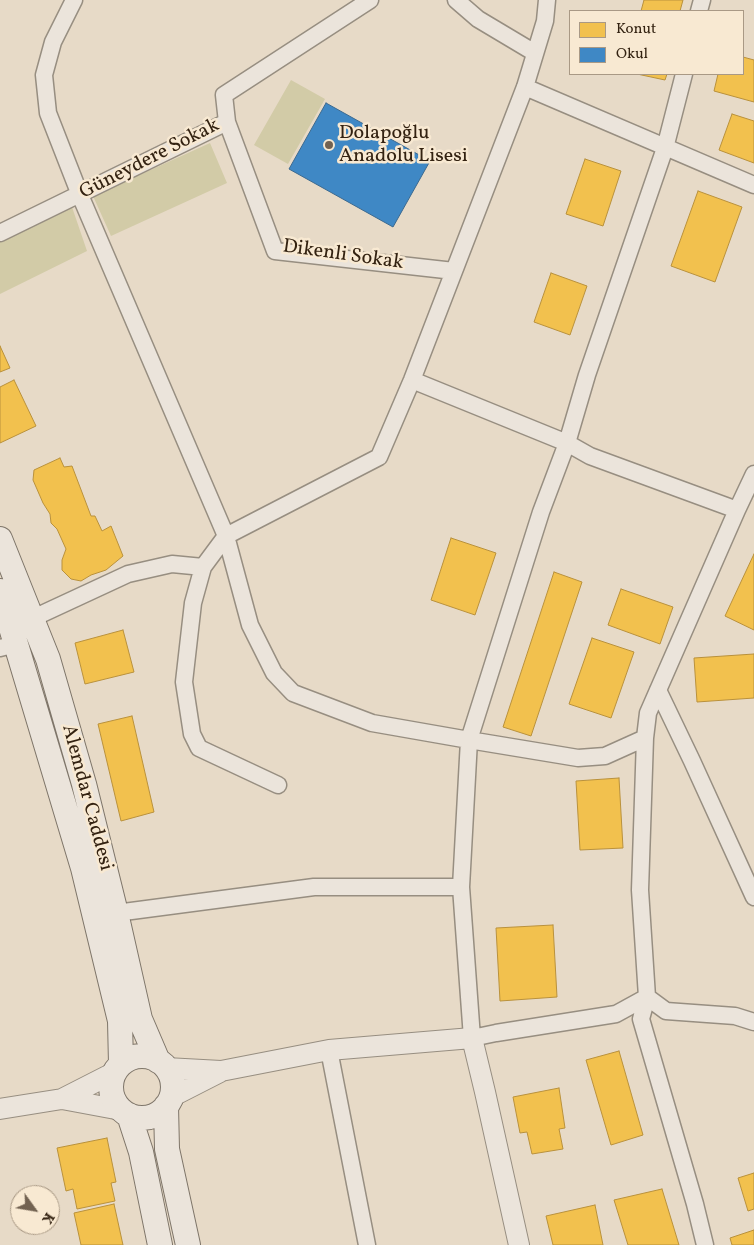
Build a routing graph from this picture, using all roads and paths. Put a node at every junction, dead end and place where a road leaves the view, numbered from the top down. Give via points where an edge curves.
1 (74, 0) edge
2 (370, 0) edge
3 (456, 0) edge
4 (547, 0) edge
5 (535, 52) junction
6 (684, 75) edge
7 (525, 87) junction
8 (227, 122) junction
9 (665, 148) junction
10 (754, 185) edge
11 (80, 195) junction
12 (0, 233) edge
13 (454, 271) junction
14 (412, 380) junction
15 (567, 443) junction
16 (754, 474) edge
17 (737, 510) junction
18 (226, 536) junction
19 (0, 539) edge
20 (203, 567) junction
21 (0, 591) edge
22 (31, 618) junction
23 (8, 646) edge
24 (658, 690) junction
25 (646, 738) junction
26 (469, 740) junction
27 (278, 786) dead end
28 (461, 887) junction
29 (754, 898) edge
30 (116, 913) junction
31 (647, 997) junction
32 (754, 1022) edge
33 (472, 1038) junction
34 (329, 1050) junction
35 (162, 1064) junction
36 (118, 1068) junction
37 (221, 1072) junction
38 (62, 1099) junction
39 (168, 1102) junction
40 (0, 1108) edge
41 (125, 1112) junction
42 (160, 1245) edge
43 (188, 1245) edge
44 (367, 1245) edge
45 (519, 1245) edge
46 (705, 1245) edge

1 - 11 street via 53,42 44,75 48,113
2 - 8 street, Güneydere Sokak via 224,95
3 - 5 street via 478,19
4 - 5 street via 545,21
5 - 7 street
6 - 9 street
7 - 9 street
7 - 13 street
8 - 11 street, Güneydere Sokak
8 - 13 street, Dikenli Sokak via 275,251
9 - 10 street
9 - 15 street
11 - 12 street, Güneydere Sokak
11 - 18 street
13 - 14 street
14 - 15 street
14 - 18 street via 379,458
15 - 17 street via 590,456
15 - 26 street via 541,512
16 - 17 street
17 - 24 street
18 - 20 street
18 - 26 street via 250,624 274,673 293,693 372,723
19 - 22 main road, Alemdar Caddesi
20 - 22 street via 172,564 128,574
20 - 27 street via 193,603 184,682 192,734 199,748
21 - 23 main road, Alemdar Caddesi
22 - 30 main road, Alemdar Caddesi via 48,659
23 - 36 main road, Alemdar Caddesi via 83,868 120,1021
24 - 25 street via 648,713
24 - 29 street
25 - 26 street via 605,756 578,758
25 - 31 street via 640,890
26 - 28 street
28 - 30 street via 314,887
28 - 33 street
30 - 35 main road, Alemdar Caddesi via 140,1019
31 - 32 street via 666,1011 736,1016
31 - 33 street via 616,1014
31 - 46 street via 641,1019
33 - 34 street
33 - 45 street
34 - 37 street
34 - 44 street
35 - 36 main road via 139,1056
35 - 37 street
35 - 39 main road via 172,1082
36 - 38 street
36 - 41 main road via 111,1082 111,1092 114,1102
37 - 39 street
38 - 40 street
38 - 41 street
39 - 41 main road via 149,1117 139,1118
39 - 43 main road via 167,1149
41 - 42 main road via 142,1152

